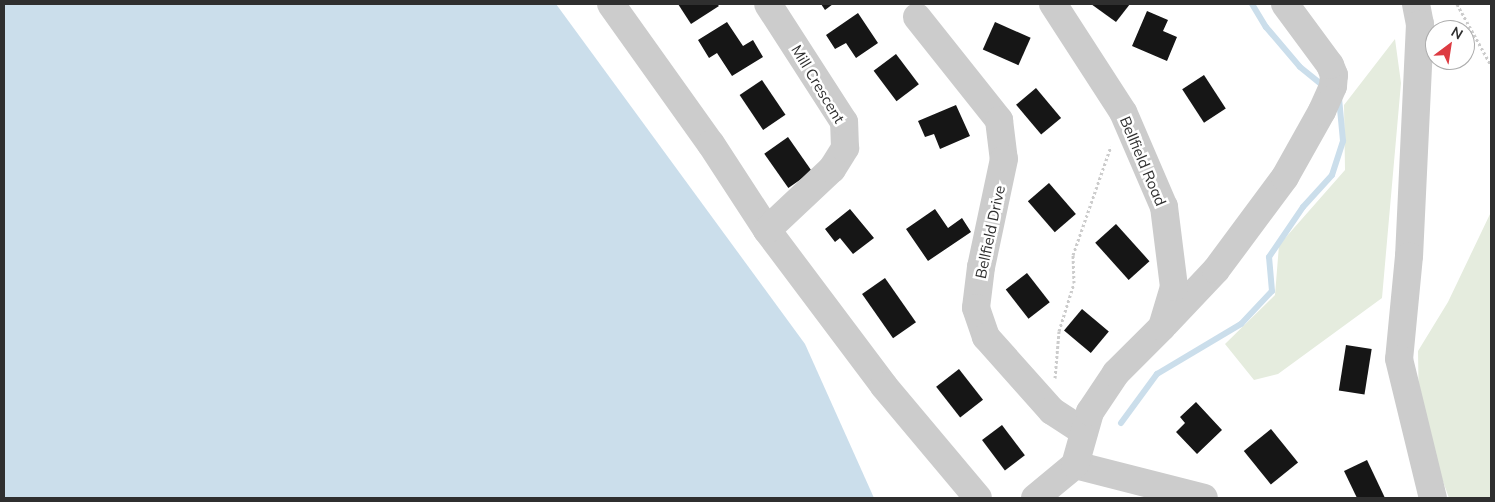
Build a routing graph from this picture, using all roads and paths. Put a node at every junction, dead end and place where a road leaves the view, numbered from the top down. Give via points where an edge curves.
1 (612, 4) edge
2 (768, 4) edge
3 (1052, 4) edge
4 (1285, 4) edge
5 (1416, 4) edge
6 (1457, 4) edge
7 (917, 17) dead end
8 (1491, 65) edge
9 (1122, 112) junction
10 (767, 230) junction
11 (1162, 327) junction
12 (1052, 412) junction
13 (1084, 432) junction
14 (1074, 465) junction
15 (978, 498) edge
16 (1034, 498) edge
17 (1204, 498) edge
18 (1433, 498) edge

1 - 10 street
2 - 10 street, Mill Crescent via 844,122 845,148 832,169
3 - 9 street, Bellfield Road
4 - 11 street via 1330,65 1334,75 1333,86 1285,177 1216,270
5 - 18 street via 1420,24 1409,256 1399,359
6 - 8 path
7 - 12 street, Bellfield Drive via 999,120 1004,160 981,267 976,308 986,337
9 - 11 street, Bellfield Road via 1164,207 1174,287
9 - 12 path via 1073,255 1074,283 1059,330
10 - 15 street via 884,386
11 - 13 street, Bellfield Road via 1116,373 1090,412
12 - 13 street, Bellfield Drive
13 - 14 street, Bellfield Road
14 - 16 street
14 - 17 street

